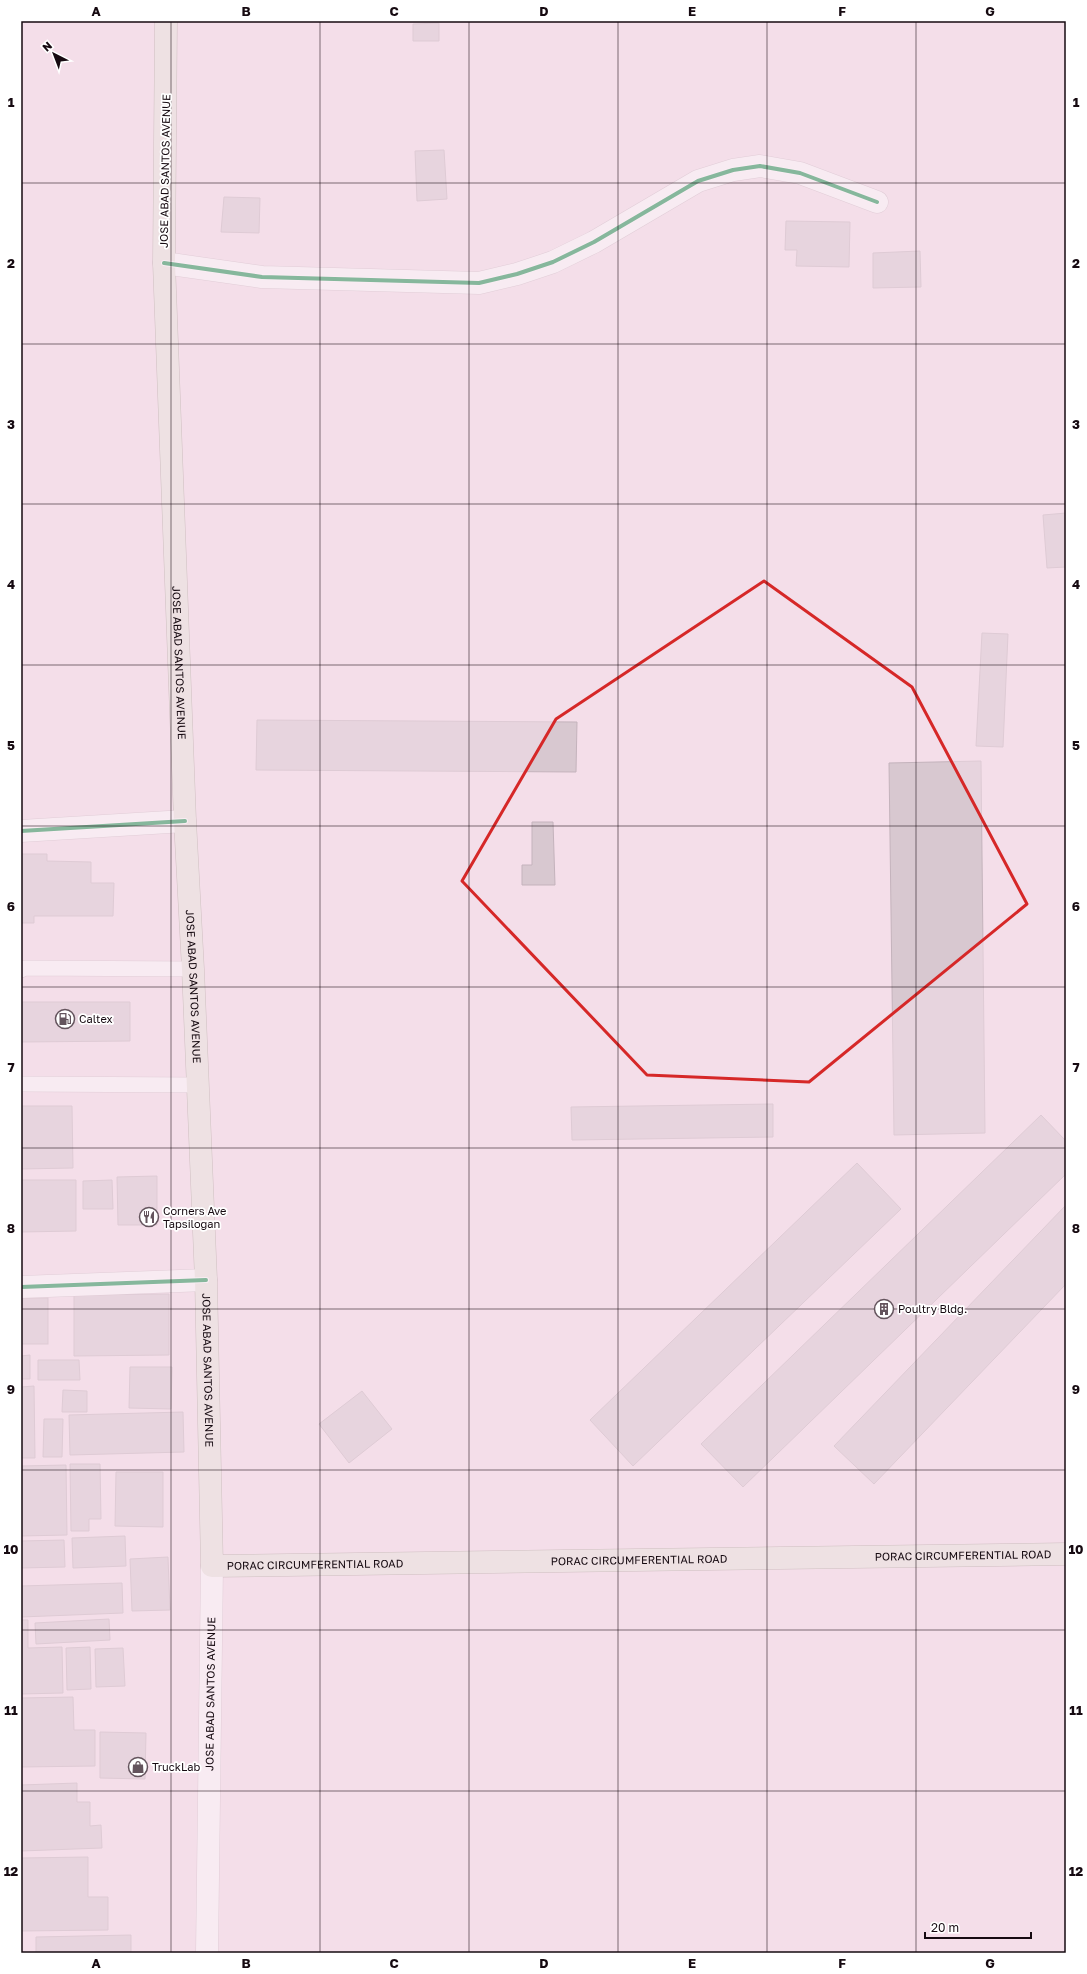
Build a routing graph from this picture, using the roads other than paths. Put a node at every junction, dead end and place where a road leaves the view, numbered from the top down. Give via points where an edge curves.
1 (166, 21) edge
2 (877, 202) dead end
3 (164, 263) junction
4 (185, 821) junction
5 (21, 831) edge
6 (194, 969) junction
7 (21, 970) edge
8 (21, 1084) edge
9 (198, 1085) junction
10 (206, 1280) junction
11 (21, 1287) edge
12 (1066, 1554) edge
13 (212, 1566) junction
14 (207, 1953) edge

1 - 3 main road, JOSE ABAD SANTOS AVENUE
2 - 3 street via 800,173 760,166 733,170 698,181 594,242 553,262 479,283 262,277
3 - 4 main road, JOSE ABAD SANTOS AVENUE
4 - 5 street
4 - 6 main road, JOSE ABAD SANTOS AVENUE
6 - 7 lane
6 - 9 main road, JOSE ABAD SANTOS AVENUE
8 - 9 lane
9 - 10 main road, JOSE ABAD SANTOS AVENUE
10 - 11 street
10 - 13 main road, JOSE ABAD SANTOS AVENUE
12 - 13 main road, PORAC CIRCUMFERENTIAL ROAD
13 - 14 street, JOSE ABAD SANTOS AVENUE

